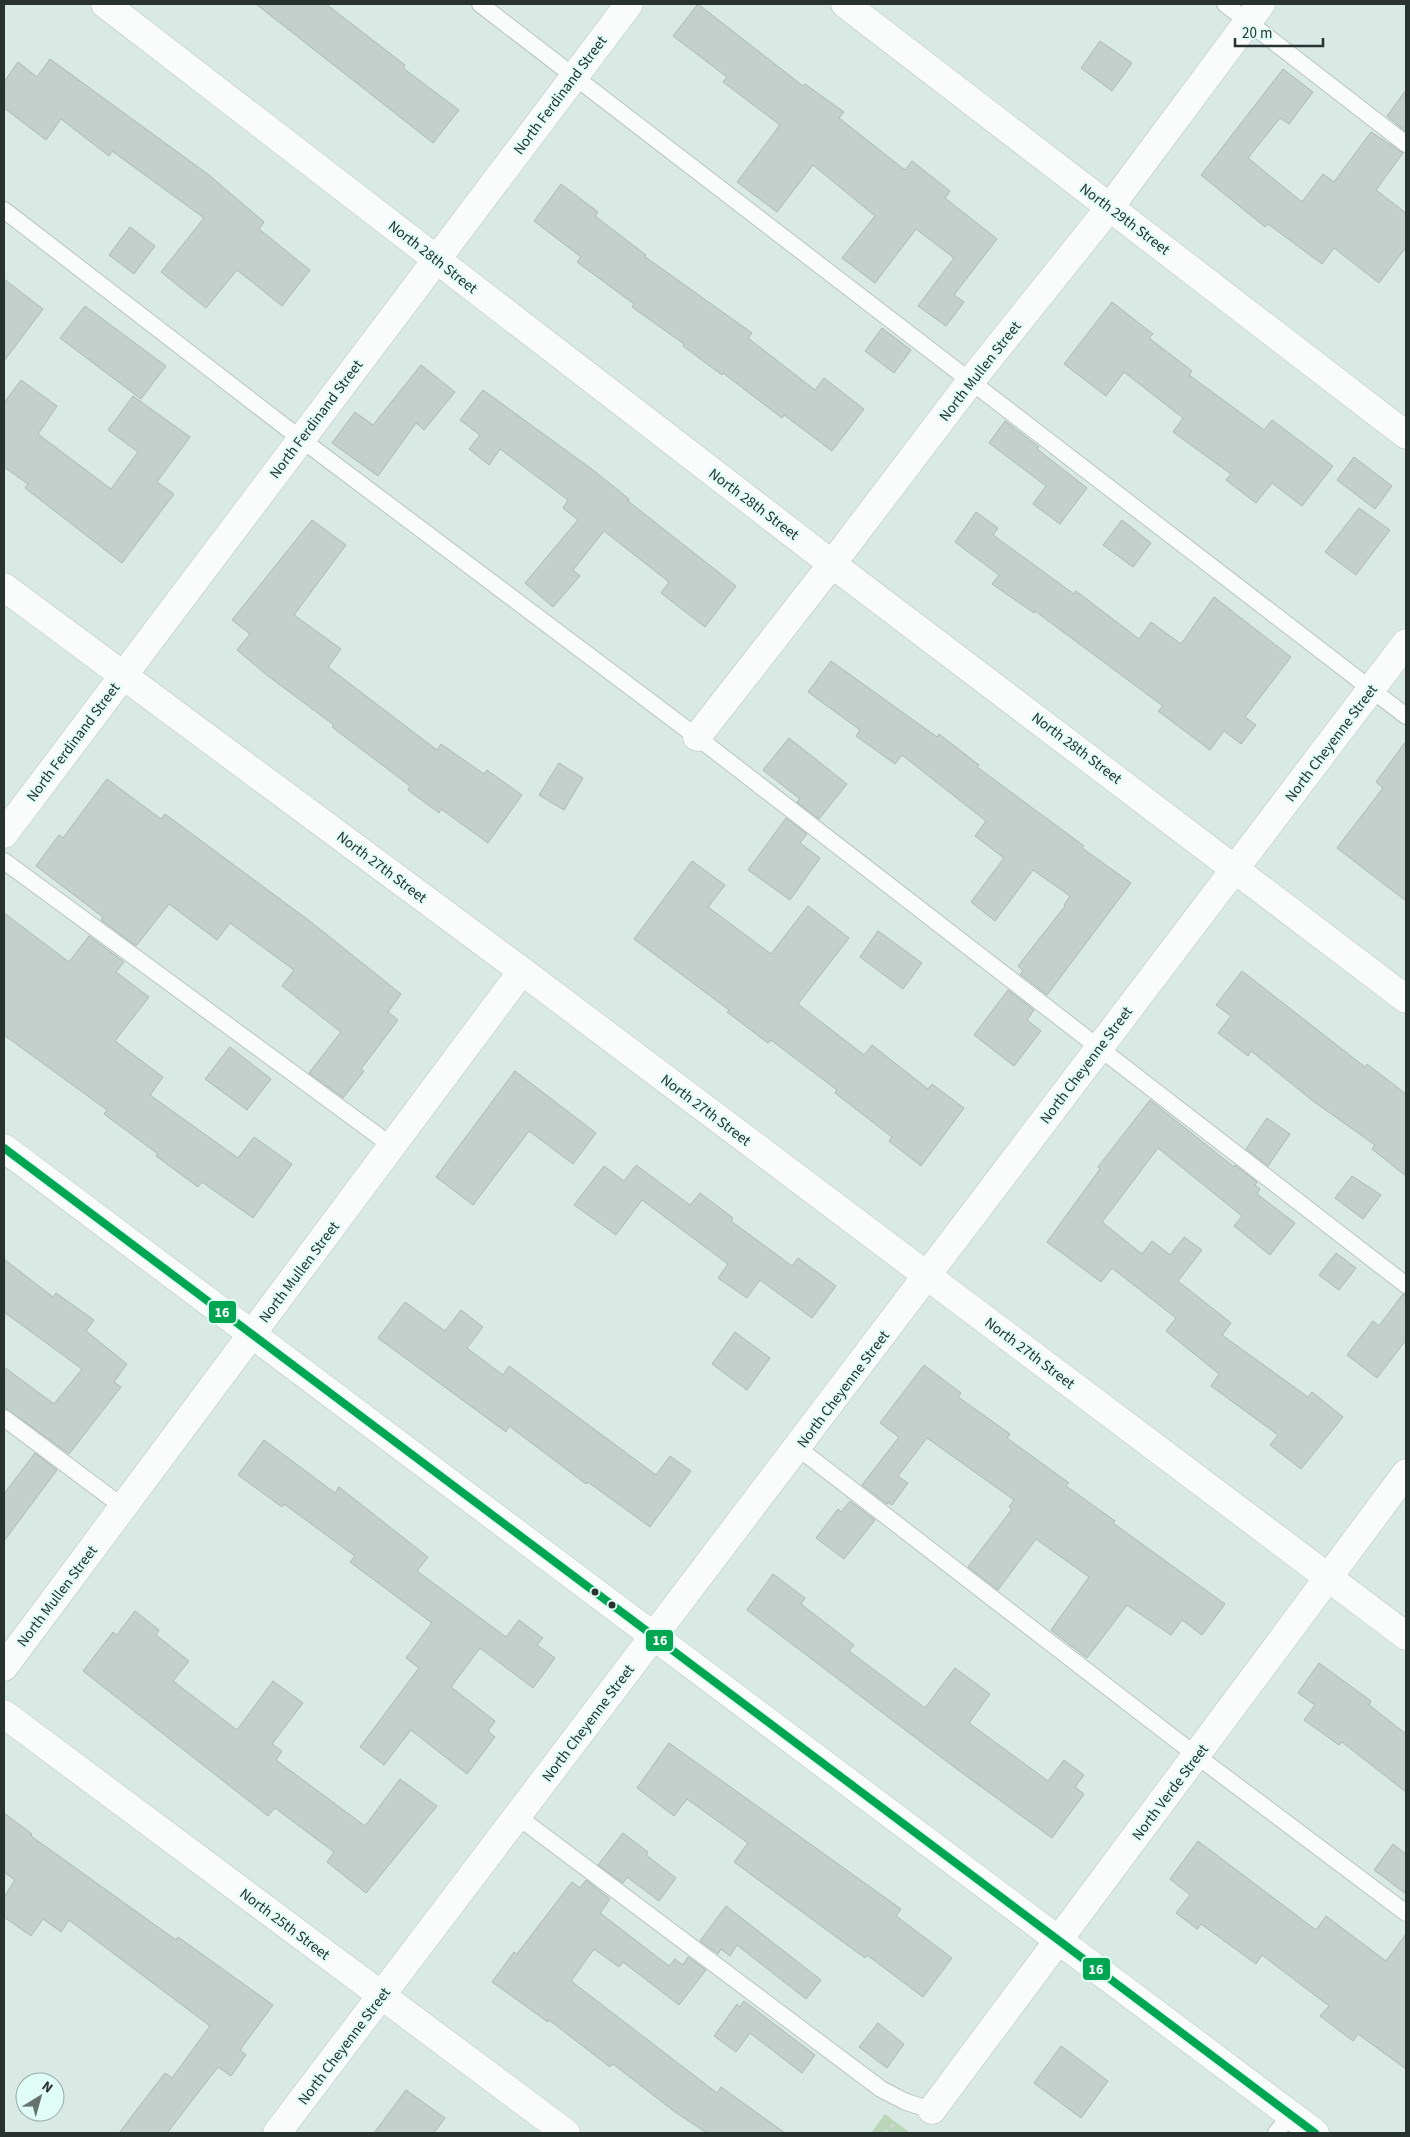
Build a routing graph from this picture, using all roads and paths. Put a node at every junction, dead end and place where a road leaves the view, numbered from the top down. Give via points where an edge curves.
1 (105, 4) edge
2 (480, 4) edge
3 (629, 4) edge
4 (845, 4) edge
5 (1225, 4) edge
6 (1254, 12) edge
7 (574, 76) junction
8 (1406, 144) edge
9 (1110, 207) junction
10 (4, 210) edge
11 (436, 260) junction
12 (970, 382) junction
13 (1406, 435) edge
14 (301, 439) junction
15 (832, 564) junction
16 (4, 586) edge
17 (1406, 643) edge
18 (123, 676) junction
19 (1371, 690) junction
20 (1406, 716) edge
21 (697, 737) junction
22 (4, 834) edge
23 (4, 861) edge
24 (1236, 868) junction
25 (522, 971) junction
26 (1406, 999) edge
27 (1099, 1049) junction
28 (392, 1146) junction
29 (4, 1148) edge
30 (928, 1275) junction
31 (1406, 1285) edge
32 (252, 1335) junction
33 (4, 1418) edge
34 (798, 1448) junction
35 (1406, 1473) edge
36 (123, 1507) junction
37 (1328, 1577) junction
38 (655, 1635) junction
39 (1406, 1636) edge
40 (4, 1667) edge
41 (4, 1714) edge
42 (1197, 1756) junction
43 (517, 1816) junction
44 (1406, 1913) edge
45 (1058, 1940) junction
46 (382, 1996) junction
47 (932, 2110) joint
48 (1283, 2124) edge
49 (278, 2133) edge
50 (566, 2133) edge
51 (1315, 2133) edge

1 - 11 street, North 28th Street
2 - 7 lane
3 - 7 street, North Ferdinand Street
4 - 9 street, North 29th Street
5 - 6 lane
6 - 8 lane
6 - 9 street, North Mullen Street
7 - 11 street, North Ferdinand Street
7 - 12 lane
9 - 12 street, North Mullen Street
9 - 13 street, North 29th Street
10 - 14 lane
11 - 14 street, North Ferdinand Street
11 - 15 street, North 28th Street
12 - 15 street, North Mullen Street
12 - 19 lane
14 - 18 street, North Ferdinand Street
14 - 21 lane
15 - 21 street, North Mullen Street
15 - 24 street, North 28th Street
16 - 18 street, North 27th Street
17 - 19 street, North Cheyenne Street
18 - 22 street, North Ferdinand Street
18 - 25 street, North 27th Street
19 - 20 lane
19 - 24 street, North Cheyenne Street
21 - 27 lane
23 - 28 lane
24 - 26 street, North 28th Street
24 - 27 street, North Cheyenne Street
25 - 28 street, North Mullen Street
25 - 30 street, North 27th Street
27 - 30 street, North Cheyenne Street
27 - 31 lane
28 - 32 street, North Mullen Street
29 - 32 street
30 - 34 street, North Cheyenne Street
30 - 37 street, North 27th Street
32 - 36 street, North Mullen Street
32 - 38 street
33 - 36 lane
34 - 38 street, North Cheyenne Street
34 - 42 lane
35 - 37 street, North Verde Street
36 - 40 street, North Mullen Street
37 - 39 street, North 27th Street
37 - 42 street, North Verde Street
38 - 43 street, North Cheyenne Street
38 - 45 street
41 - 46 street, North 25th Street
42 - 44 lane
42 - 45 street, North Verde Street
43 - 46 street, North Cheyenne Street
43 - 47 lane via 881,2089 906,2102
45 - 47 street, North Verde Street
45 - 48 street
46 - 49 street, North Cheyenne Street
46 - 50 street, North 25th Street
48 - 51 street

